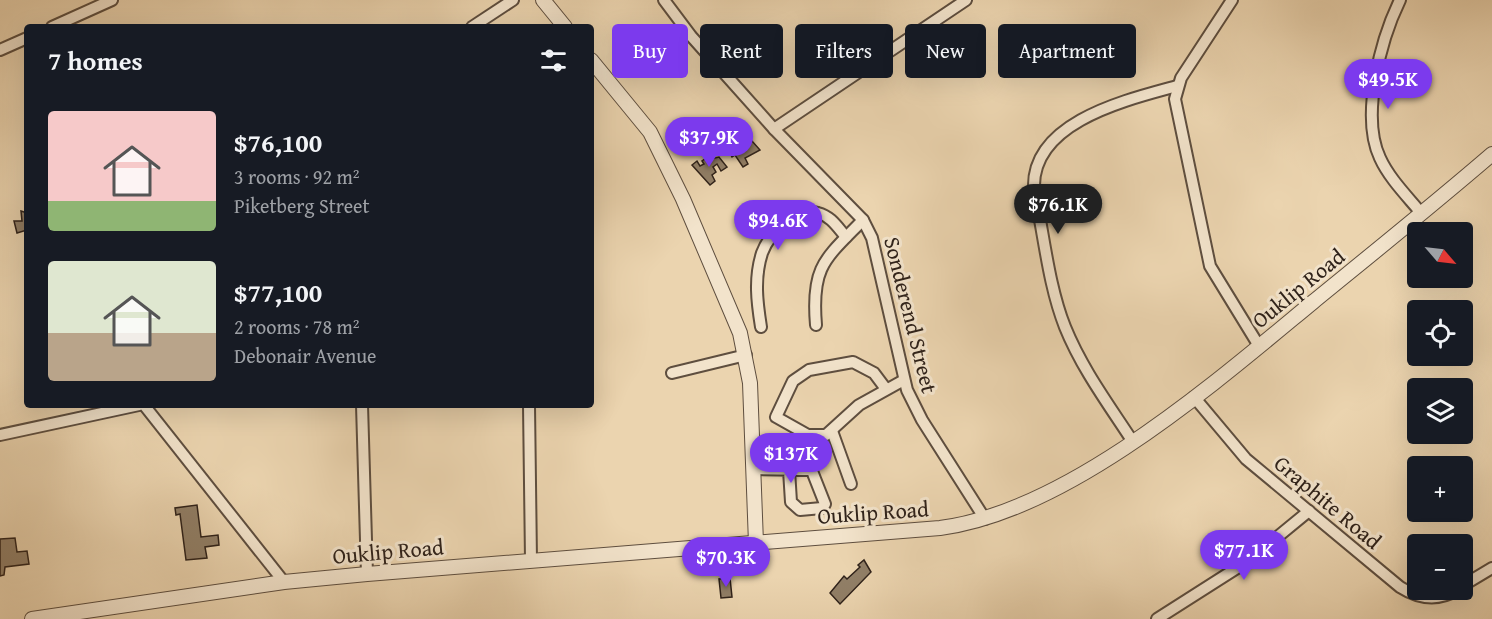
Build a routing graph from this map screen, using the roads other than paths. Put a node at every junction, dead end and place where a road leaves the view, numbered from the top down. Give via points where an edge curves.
1 (112, 0) edge
2 (513, 0) edge
3 (543, 0) edge
4 (664, 0) edge
5 (966, 0) edge
6 (1232, 0) edge
7 (1400, 0) edge
8 (94, 4) edge
9 (57, 24) edge
10 (477, 24) edge
11 (563, 24) edge
12 (24, 39) edge
13 (0, 50) edge
14 (594, 64) edge
15 (1177, 86) junction
16 (774, 129) junction
17 (1492, 153) edge
18 (1421, 213) junction
19 (863, 220) junction
20 (846, 237) junction
21 (816, 325) dead end
22 (761, 327) dead end
23 (1259, 346) junction
24 (746, 355) junction
25 (672, 373) dead end
26 (904, 380) junction
27 (886, 389) junction
28 (1194, 397) junction
29 (125, 408) edge
30 (146, 408) edge
31 (362, 408) edge
32 (529, 408) edge
33 (832, 431) junction
34 (0, 435) edge
35 (1133, 442) junction
36 (753, 470) junction
37 (789, 470) dead end
38 (851, 484) dead end
39 (1309, 511) junction
40 (984, 519) junction
41 (756, 543) junction
42 (531, 560) junction
43 (1492, 568) edge
44 (367, 574) junction
45 (1473, 579) edge
46 (284, 582) junction
47 (1407, 591) edge
48 (32, 619) edge
49 (1157, 619) edge

1 - 8 street
2 - 10 street
3 - 11 street
4 - 16 street, Sonderend Street
5 - 16 street
6 - 15 street
7 - 18 street via 1380,51 1373,116 1376,144 1385,168
8 - 9 street
12 - 13 street
14 - 24 street via 650,132 667,164 726,296
15 - 23 street via 1175,107 1210,266
15 - 35 street via 1094,113 1047,146 1036,165 1034,189 1065,326 1082,363
16 - 19 street, Sonderend Street
17 - 18 street, Ouklip Road
18 - 23 street, Ouklip Road
19 - 20 street
19 - 26 street, Sonderend Street via 872,238
20 - 21 street via 829,253 817,276
20 - 22 street via 826,216 812,212 778,229 765,245 757,277
23 - 28 street, Ouklip Road
24 - 25 street
24 - 36 street
26 - 27 street
26 - 40 street, Sonderend Street via 922,420
27 - 33 street via 859,405
27 - 33 street via 874,373 853,362 799,375 776,417 808,435
28 - 35 street, Ouklip Road
28 - 39 street, Graphite Road via 1246,459
29 - 34 street
30 - 46 street
31 - 44 street
32 - 42 street
33 - 38 street
35 - 40 street, Ouklip Road via 1038,497
36 - 37 street
36 - 41 street
39 - 47 street, Graphite Road
39 - 49 street via 1248,561
40 - 41 street, Ouklip Road via 940,528
41 - 42 street, Ouklip Road
42 - 44 street, Ouklip Road
43 - 45 street
44 - 46 street, Ouklip Road
46 - 48 street, Ouklip Road

